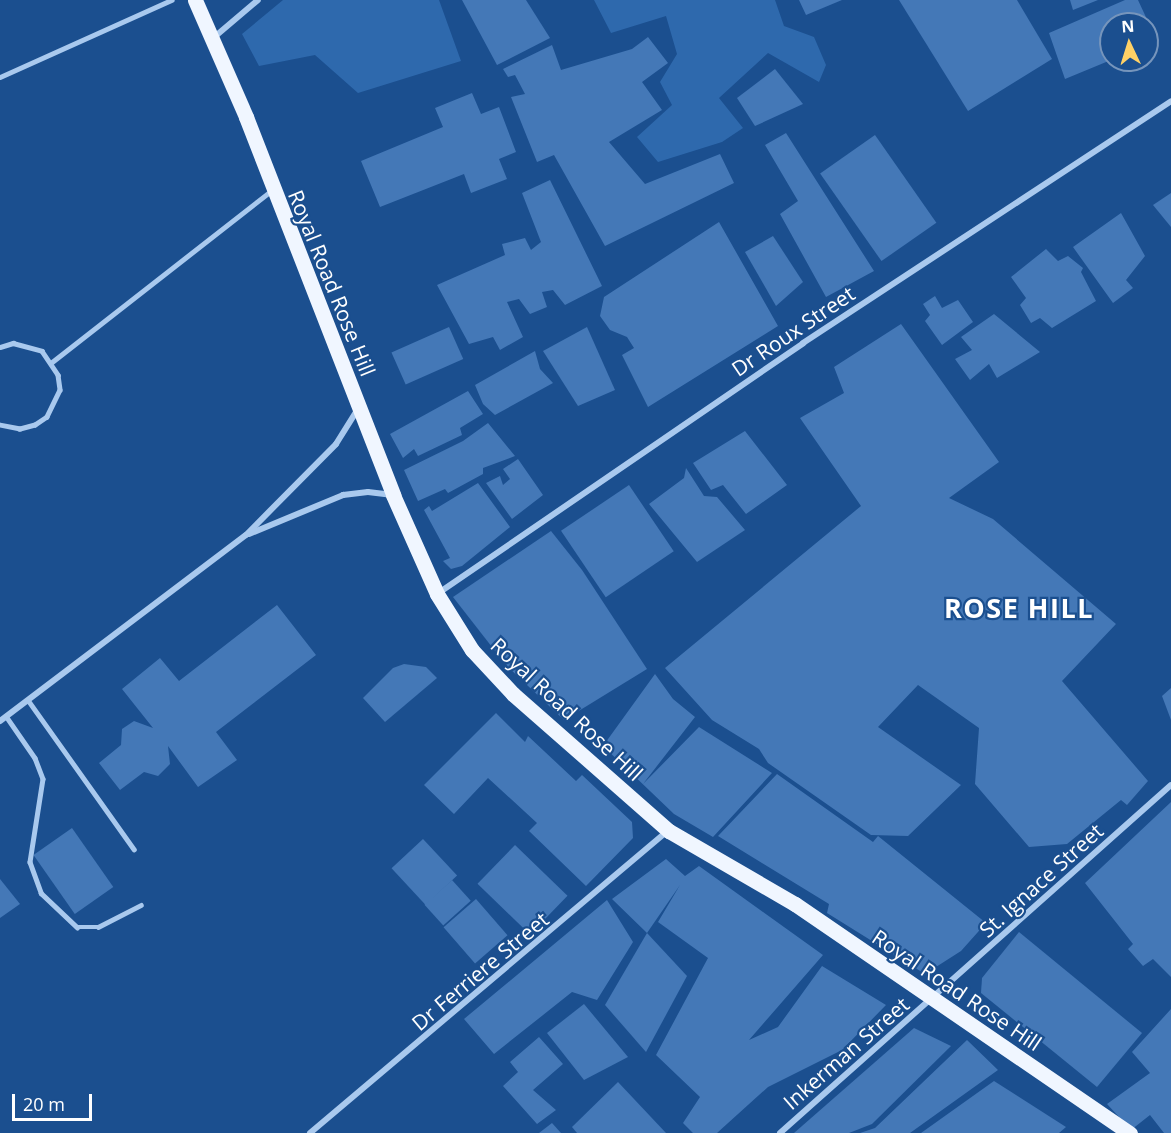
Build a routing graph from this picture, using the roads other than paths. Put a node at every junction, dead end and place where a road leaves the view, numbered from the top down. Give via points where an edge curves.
1 (171, 0) edge
2 (195, 0) edge
3 (258, 0) edge
4 (212, 39) junction
5 (0, 77) edge
6 (1171, 101) edge
7 (272, 190) junction
8 (0, 347) edge
9 (52, 362) junction
10 (359, 406) junction
11 (0, 425) edge
12 (393, 495) junction
13 (246, 535) junction
14 (436, 594) junction
15 (28, 700) junction
16 (3, 719) edge
17 (1171, 785) edge
18 (669, 831) junction
19 (134, 849) dead end
20 (141, 905) dead end
21 (934, 999) junction
22 (310, 1133) edge
23 (780, 1133) edge
24 (1130, 1133) edge

1 - 5 lane
2 - 4 main road, Royal Road Rose Hill
3 - 4 street
4 - 7 main road, Royal Road Rose Hill
6 - 14 street, Dr Roux Street via 803,343
7 - 9 lane
7 - 10 main road, Royal Road Rose Hill
8 - 9 lane via 28,345
9 - 11 lane via 60,390 47,417 20,429
10 - 12 main road, Royal Road Rose Hill
10 - 13 street via 336,444
12 - 13 street via 343,495
12 - 14 main road, Royal Road Rose Hill
13 - 15 street
14 - 18 main road, Royal Road Rose Hill via 472,650 513,694
15 - 16 street
15 - 19 lane
16 - 20 lane via 35,758 43,779 30,862 41,893 77,927 98,927
17 - 21 street, St. Ignace Street
18 - 21 main road, Royal Road Rose Hill via 795,904
18 - 22 street, Dr Ferriere Street
21 - 23 street, Inkerman Street
21 - 24 main road, Royal Road Rose Hill

